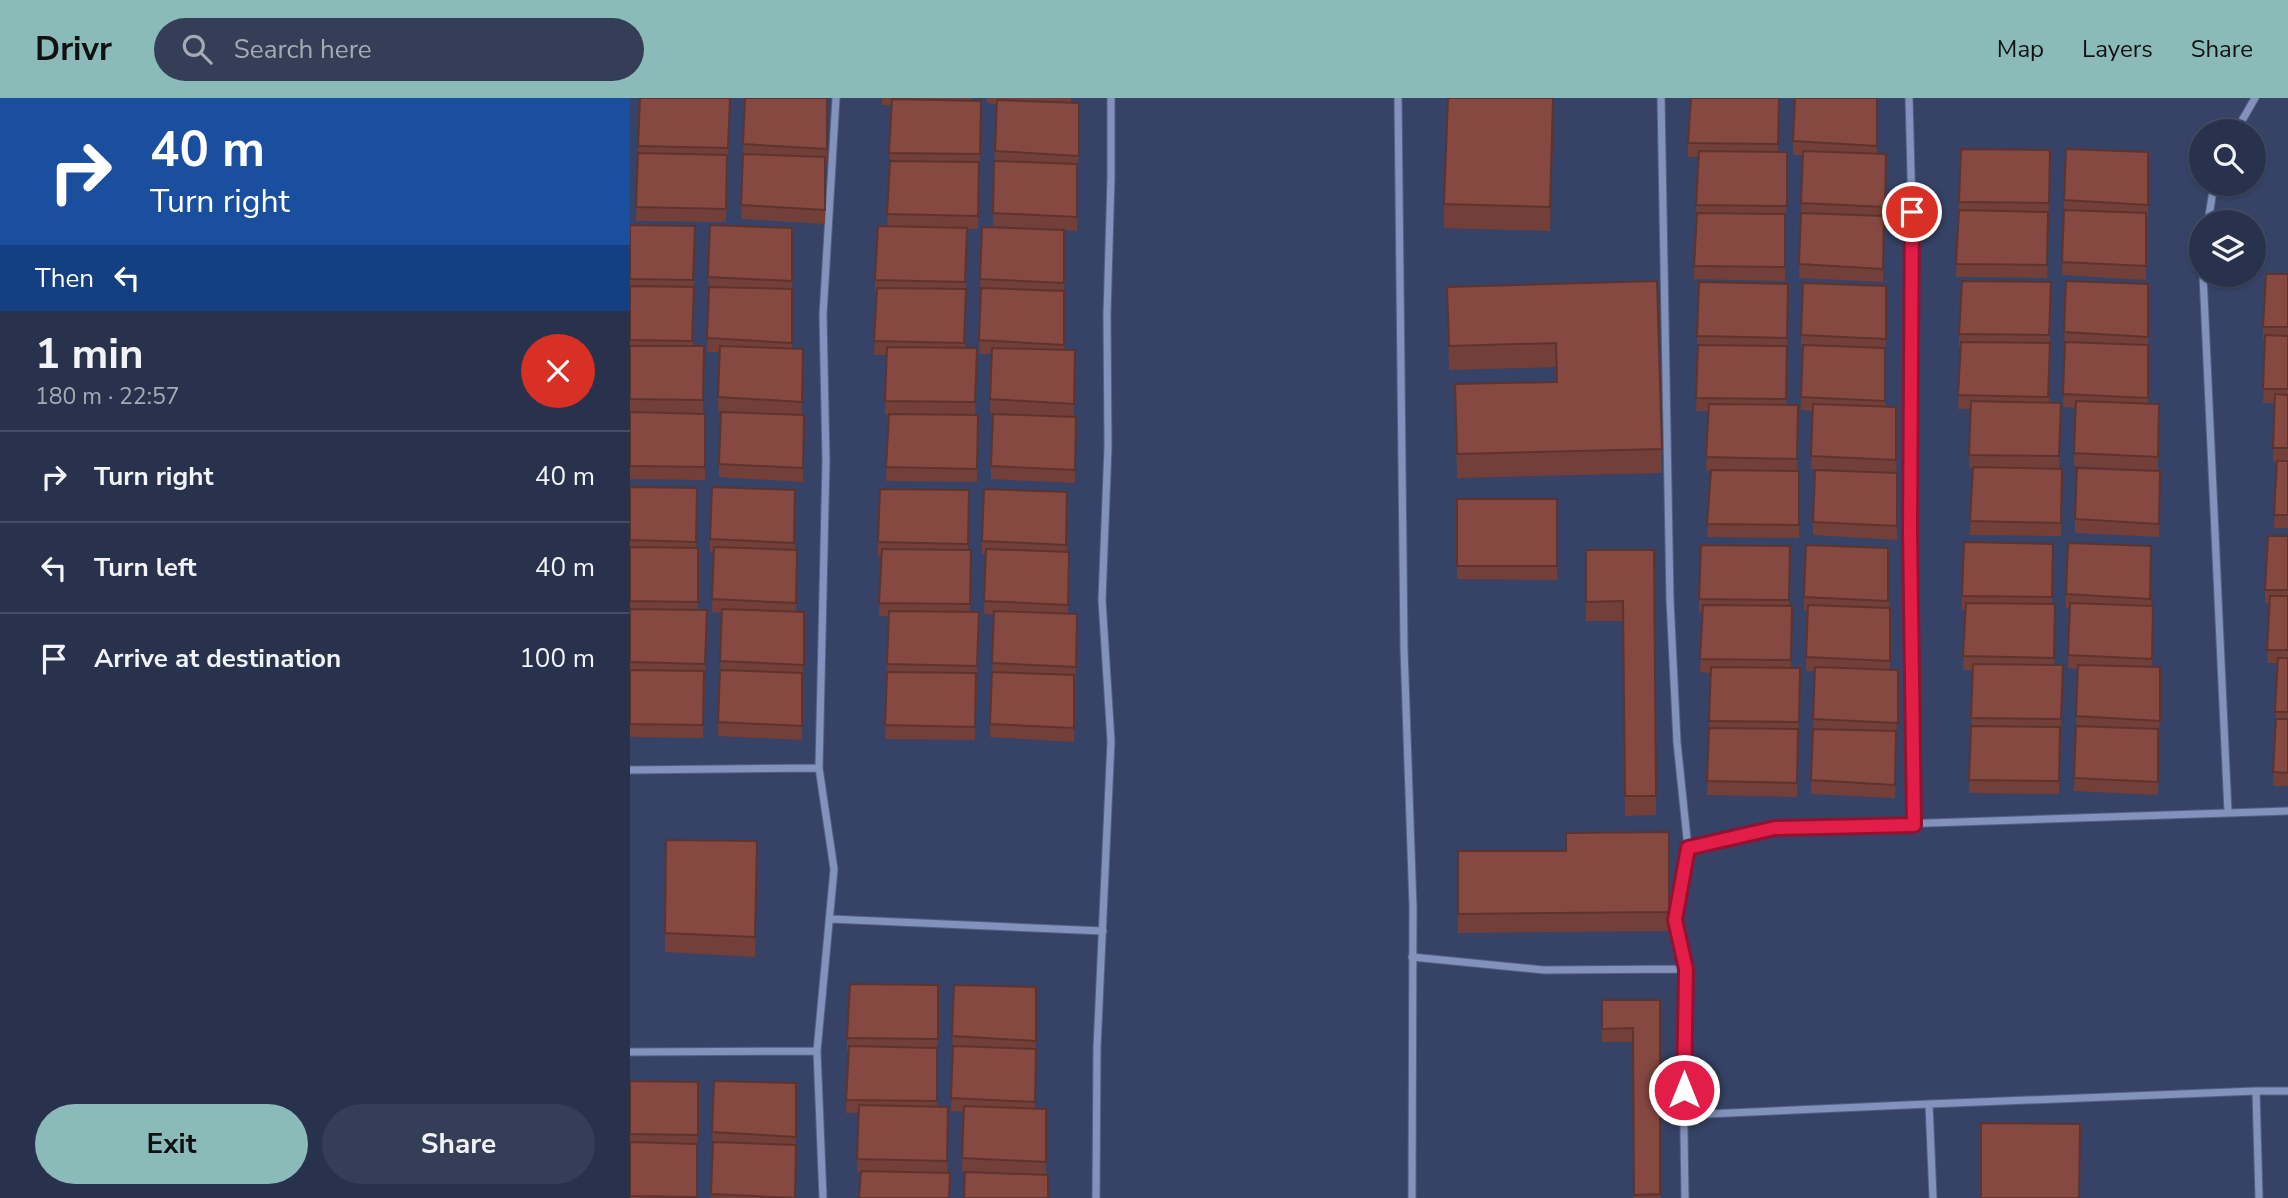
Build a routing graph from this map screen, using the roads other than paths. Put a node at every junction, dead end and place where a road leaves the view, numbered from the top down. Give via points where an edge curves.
1 (836, 98) edge
2 (1111, 98) edge
3 (1398, 98) edge
4 (1661, 98) edge
5 (1909, 98) edge
6 (2255, 98) edge
7 (2243, 119) edge
8 (2204, 287) edge
9 (819, 768) junction
10 (630, 770) edge
11 (2288, 811) edge
12 (2228, 812) junction
13 (1914, 825) junction
14 (1688, 848) junction
15 (830, 919) junction
16 (1103, 931) junction
17 (1412, 957) junction
18 (1686, 969) junction
19 (817, 1051) junction
20 (630, 1052) edge
21 (2256, 1091) junction
22 (2288, 1091) edge
23 (1929, 1104) junction
24 (1684, 1115) junction
25 (823, 1198) edge
26 (1096, 1198) edge
27 (1412, 1198) edge
28 (1685, 1198) edge
29 (1933, 1198) edge
30 (2259, 1198) edge

1 - 9 street via 823,315 826,461
2 - 16 street via 1102,600 1111,741
3 - 17 street
4 - 14 street via 1670,600
5 - 13 street
6 - 7 street
8 - 12 street
9 - 10 street
9 - 15 street via 834,869
11 - 12 street
12 - 13 street
13 - 14 street via 1775,828
14 - 18 street via 1675,920
15 - 16 street
15 - 19 street
16 - 26 street
17 - 18 street via 1544,970
17 - 27 street
18 - 24 street
19 - 20 street
19 - 25 street
21 - 22 street
21 - 23 street
21 - 30 street
23 - 24 street
23 - 29 street
24 - 28 street

